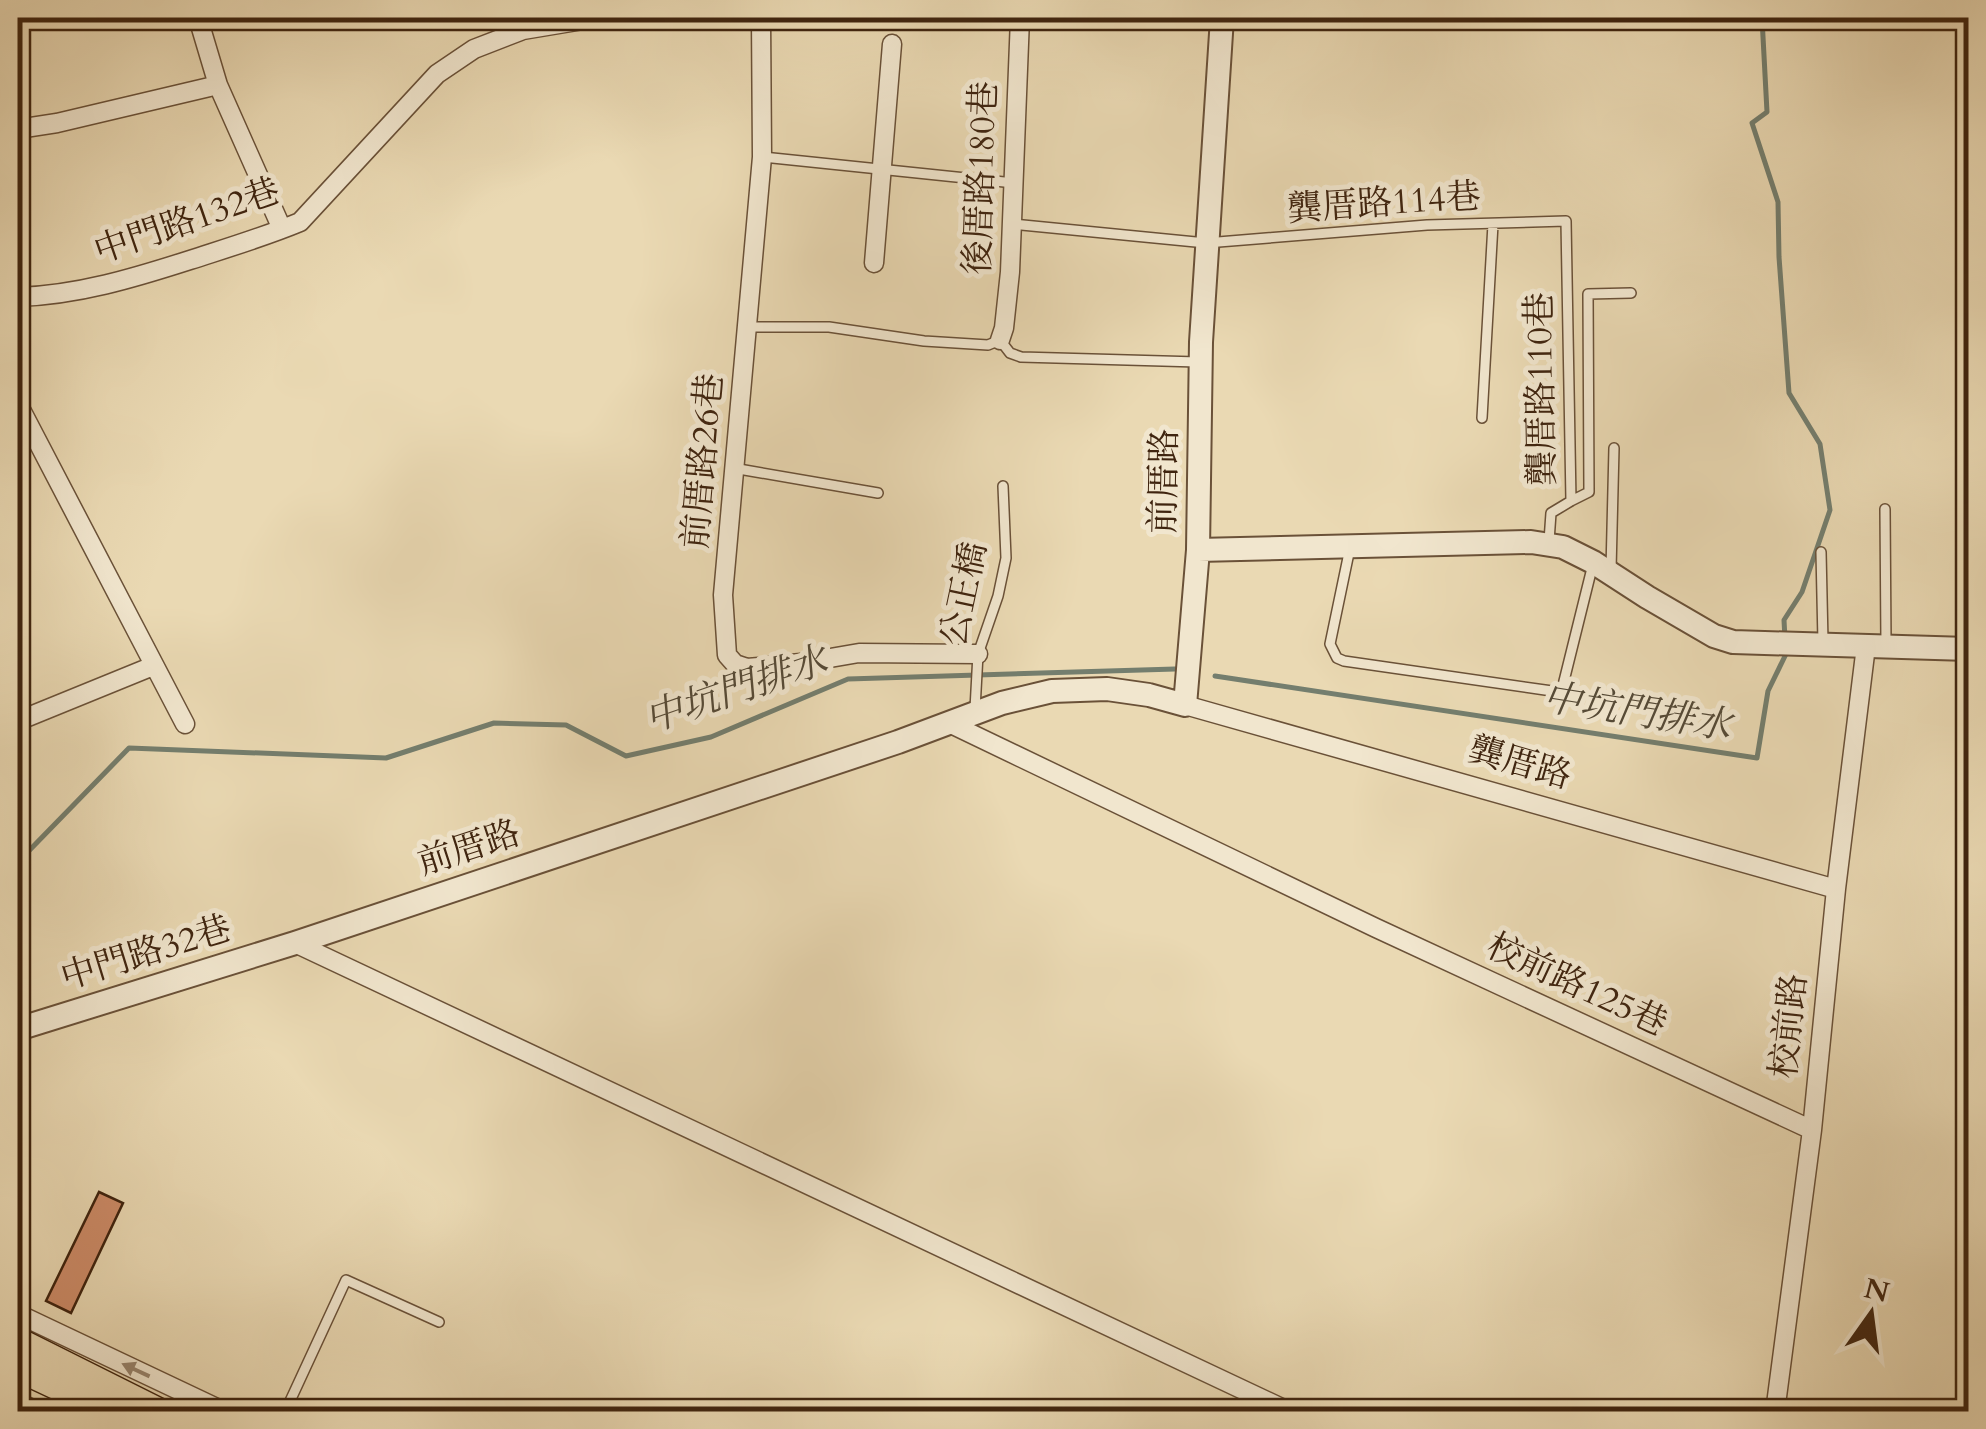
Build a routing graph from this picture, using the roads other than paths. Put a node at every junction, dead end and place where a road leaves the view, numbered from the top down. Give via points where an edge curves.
1 (198, 18) edge
2 (592, 18) edge
3 (761, 18) edge
4 (1020, 18) edge
5 (1222, 18) edge
6 (892, 44) dead end
7 (218, 85) junction
8 (18, 129) edge
9 (762, 157) junction
10 (882, 170) junction
11 (1014, 183) junction
12 (1566, 222) joint
13 (1012, 224) junction
14 (1493, 224) junction
15 (282, 229) junction
16 (1206, 243) junction
17 (874, 264) dead end
18 (1630, 293) dead end
19 (19, 297) edge
20 (748, 327) junction
21 (18, 333) edge
22 (1000, 340) junction
23 (1200, 362) junction
24 (18, 404) edge
25 (1482, 418) dead end
26 (1614, 448) dead end
27 (733, 468) junction
28 (1002, 486) dead end
29 (878, 493) dead end
30 (1572, 501) junction
31 (1885, 509) dead end
32 (1549, 545) junction
33 (1350, 547) junction
34 (1198, 550) junction
35 (1821, 552) dead end
36 (1602, 567) junction
37 (1823, 645) junction
38 (1876, 646) junction
39 (1968, 649) edge
40 (977, 660) junction
41 (153, 666) junction
42 (1185, 705) junction
43 (974, 714) junction
44 (18, 721) edge
45 (185, 724) dead end
46 (951, 724) junction
47 (1836, 889) junction
48 (295, 943) junction
49 (18, 1029) edge
50 (1812, 1130) junction
51 (18, 1314) edge
52 (438, 1322) dead end
53 (18, 1342) edge
54 (18, 1367) edge
55 (18, 1402) edge
56 (38, 1412) edge
57 (114, 1412) edge
58 (158, 1412) edge
59 (225, 1412) edge
60 (285, 1412) edge
61 (1290, 1412) edge
62 (1775, 1412) edge

1 - 7 street
2 - 15 street, 中門路132巷 via 523,30 474,49 437,74 300,222
3 - 9 street, 前厝路26巷
4 - 11 street, 後厝路180巷
5 - 16 street, 前厝路
6 - 10 street
7 - 8 street
7 - 15 street
9 - 10 lane
9 - 20 street, 前厝路26巷
10 - 11 lane
10 - 17 street
11 - 13 street, 後厝路180巷
12 - 14 lane, 龔厝路114巷
12 - 30 lane, 龔厝路110巷
13 - 16 lane, 龔厝路114巷
13 - 22 street, 後厝路180巷
14 - 16 lane, 龔厝路114巷
14 - 25 lane
15 - 19 street, 中門路132巷 via 128,280
16 - 23 street, 前厝路
18 - 30 lane via 1588,294 1589,492
19 - 21 street
20 - 22 lane via 829,327 988,345
20 - 27 street, 前厝路26巷
22 - 23 lane via 1021,357
23 - 34 street, 前厝路
24 - 41 street
26 - 36 lane
27 - 29 lane
27 - 40 street, 前厝路26巷 via 723,594 727,655 735,664 883,652
28 - 40 lane, 公正橋 via 1006,558
30 - 32 lane, 龔厝路110巷 via 1551,513
31 - 38 lane
32 - 33 street
32 - 36 street
33 - 34 street
33 - 36 lane via 1330,644 1344,661 1559,690
34 - 42 street, 前厝路
35 - 37 lane
36 - 37 street via 1714,636
37 - 38 street
38 - 39 street
38 - 47 street, 校前路
40 - 43 lane, 公正橋
41 - 44 street
41 - 45 street
42 - 43 street, 前厝路 via 1106,688 1052,690
42 - 47 street, 龔厝路
43 - 46 street, 前厝路
46 - 48 street, 前厝路
46 - 50 street, 校前路125巷
47 - 50 street, 校前路
48 - 49 street, 中門路32巷
48 - 61 street
50 - 62 street, 校前路
59 -> 51 street
52 - 60 lane via 346,1280
53 - 58 main road
54 - 57 main road
55 - 56 street

